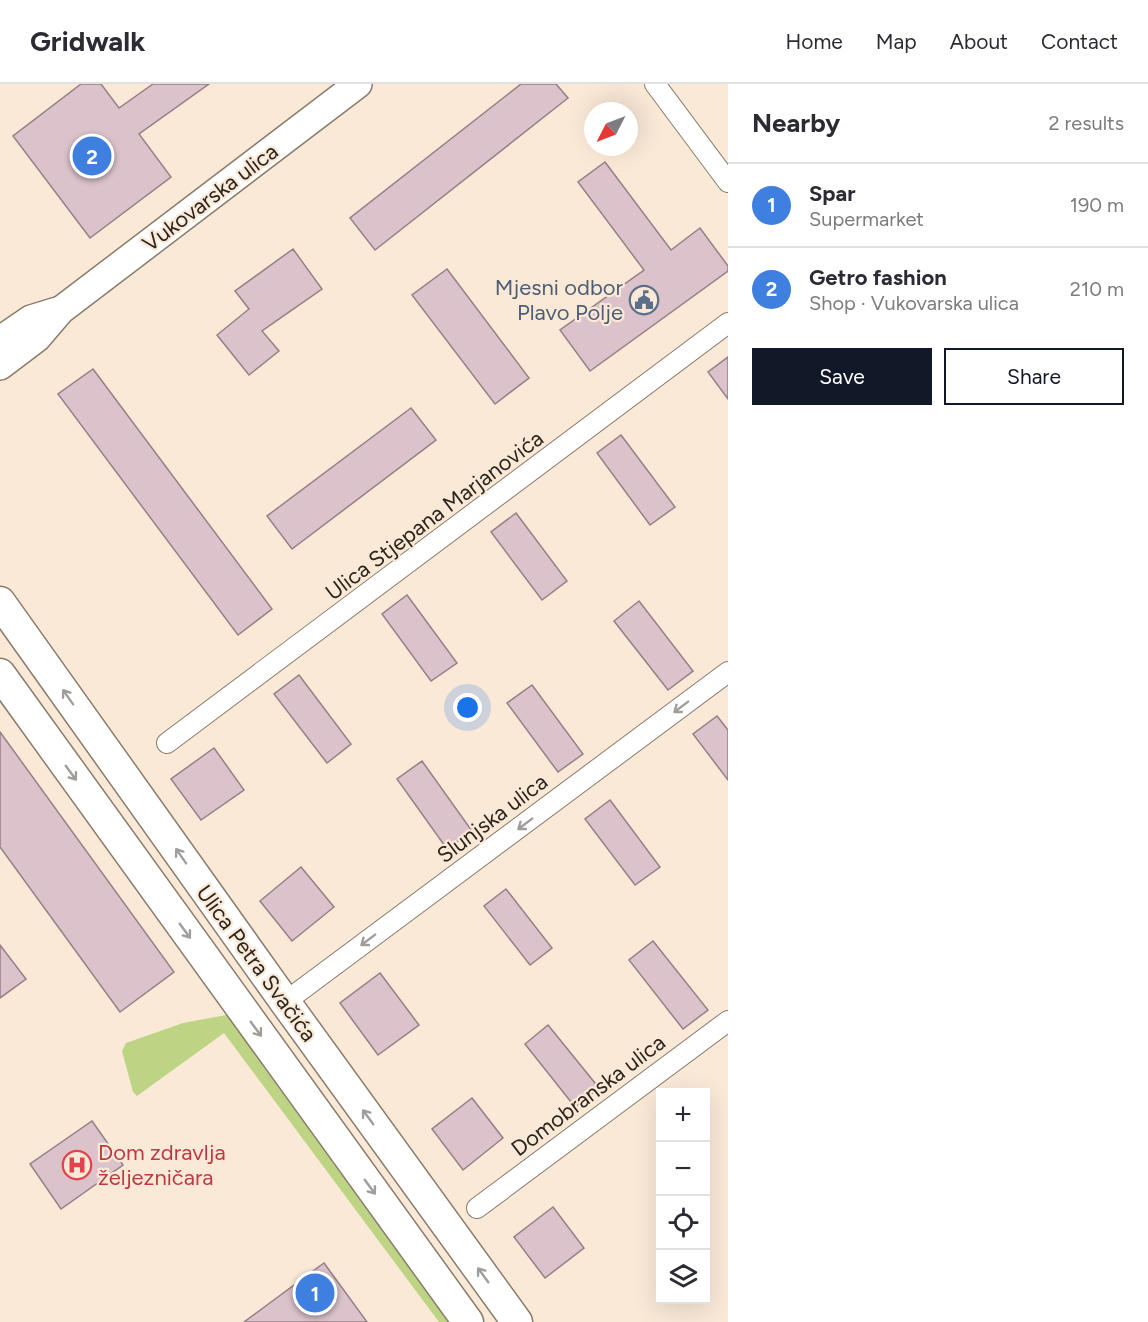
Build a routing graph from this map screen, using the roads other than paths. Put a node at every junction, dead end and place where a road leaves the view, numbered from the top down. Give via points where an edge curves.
1 (358, 84) edge
2 (655, 84) edge
3 (728, 182) edge
4 (61, 310) junction
5 (728, 323) edge
6 (0, 340) edge
7 (0, 366) edge
8 (0, 602) edge
9 (728, 672) edge
10 (0, 674) edge
11 (167, 743) dead end
12 (285, 1002) junction
13 (728, 1021) edge
14 (477, 1208) dead end
15 (468, 1322) edge
16 (517, 1322) edge

1 - 4 main road, Vukovarska ulica
2 - 3 street
4 - 6 main road, Vukovarska ulica via 31,319
4 - 7 main road, Vukovarska ulica via 37,338
5 - 11 street, Ulica Stjepana Marjanovića
12 -> 8 main road, Ulica Petra Svačića
9 -> 12 street, Slunjska ulica
10 -> 15 main road, Ulica Petra Svačića
16 -> 12 main road, Ulica Petra Svačića
13 - 14 street, Domobranska ulica

